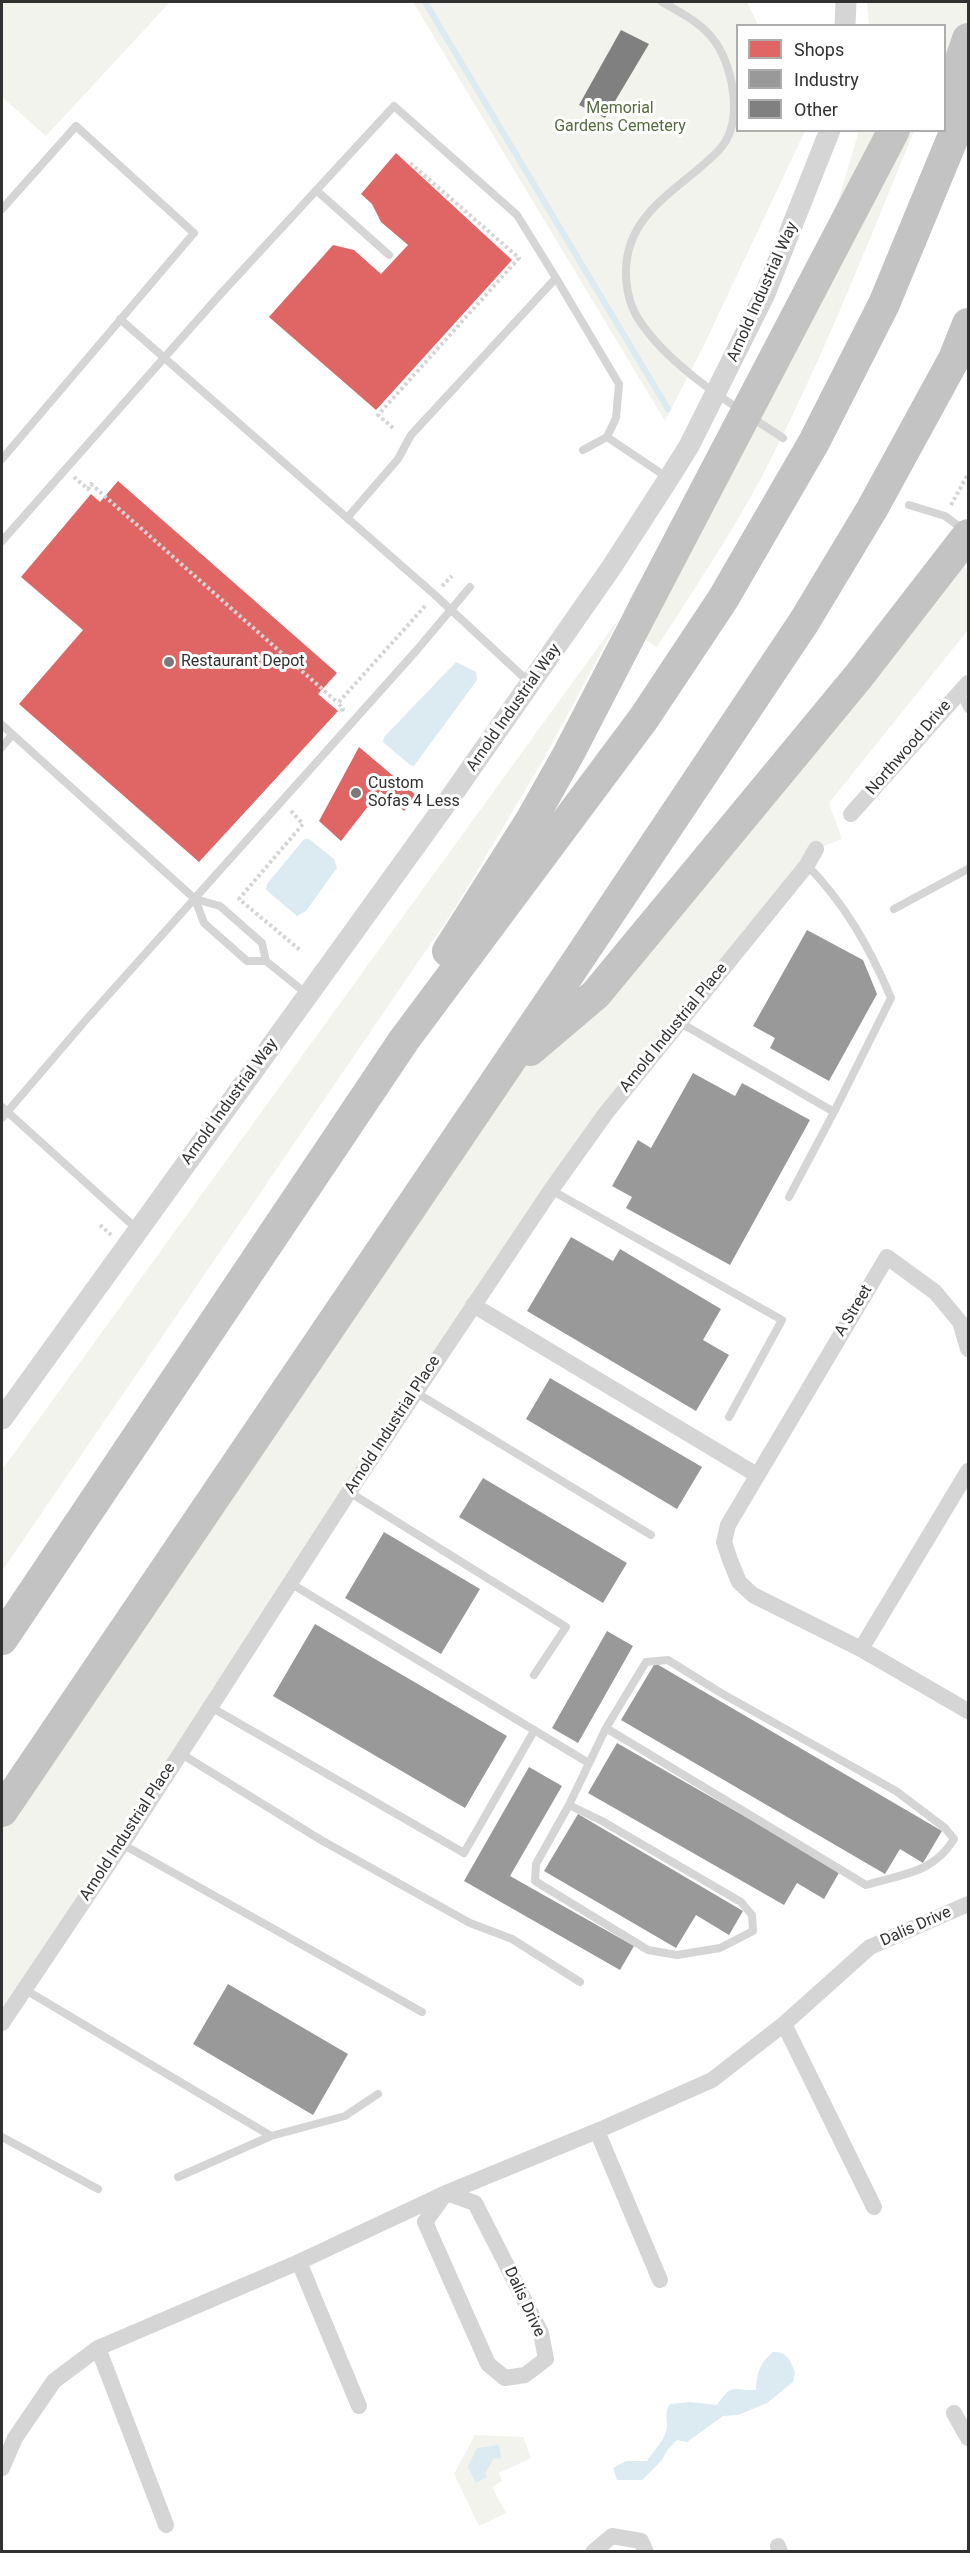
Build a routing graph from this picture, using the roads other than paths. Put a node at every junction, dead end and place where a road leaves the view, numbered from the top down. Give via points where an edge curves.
1 (662, 2) edge
2 (846, 2) edge
3 (845, 24) edge
4 (969, 38) edge
5 (946, 59) edge
6 (969, 101) edge
7 (946, 105) edge
8 (829, 132) edge
9 (893, 132) edge
10 (935, 132) edge
11 (316, 190) junction
12 (2, 209) edge
13 (388, 255) dead end
14 (556, 278) junction
15 (120, 319) junction
16 (969, 324) edge
17 (961, 349) edge
18 (165, 359) junction
19 (840, 392) junction
20 (716, 393) junction
21 (607, 437) junction
22 (783, 438) dead end
23 (583, 450) dead end
24 (2, 459) edge
25 (669, 478) junction
26 (909, 505) dead end
27 (347, 518) junction
28 (2, 541) edge
29 (963, 541) edge
30 (470, 587) dead end
31 (451, 610) junction
32 (531, 684) junction
33 (964, 687) edge
34 (969, 709) edge
35 (2, 725) edge
36 (12, 735) junction
37 (2, 747) edge
38 (851, 814) dead end
39 (816, 849) dead end
40 (807, 865) junction
41 (969, 869) edge
42 (195, 899) junction
43 (894, 909) dead end
44 (266, 961) junction
45 (308, 996) junction
46 (679, 1022) junction
47 (404, 1040) junction
48 (500, 1076) junction
49 (3, 1112) edge
50 (834, 1112) junction
51 (550, 1190) junction
52 (789, 1197) dead end
53 (137, 1229) junction
54 (473, 1305) junction
55 (969, 1348) edge
56 (415, 1392) junction
57 (729, 1417) dead end
58 (2, 1419) edge
59 (969, 1472) edge
60 (757, 1475) junction
61 (349, 1492) junction
62 (651, 1535) dead end
63 (290, 1583) junction
64 (2, 1639) edge
65 (861, 1649) junction
66 (534, 1675) dead end
67 (209, 1706) junction
68 (969, 1712) edge
69 (606, 1728) junction
70 (534, 1731) junction
71 (180, 1753) junction
72 (587, 1762) junction
73 (569, 1805) junction
74 (2, 1810) edge
75 (122, 1844) junction
76 (969, 1904) edge
77 (580, 1982) dead end
78 (24, 1989) junction
79 (422, 2012) dead end
80 (2, 2023) edge
81 (784, 2024) junction
82 (378, 2094) dead end
83 (597, 2131) junction
84 (271, 2136) junction
85 (2, 2137) edge
86 (178, 2177) dead end
87 (98, 2190) dead end
88 (446, 2193) junction
89 (874, 2207) dead end
90 (299, 2262) junction
91 (660, 2280) dead end
92 (98, 2348) junction
93 (359, 2406) dead end
94 (954, 2413) dead end
95 (969, 2438) edge
96 (2, 2468) edge
97 (166, 2525) dead end
98 (593, 2552) edge
99 (646, 2552) edge

1 - 20 lane via 697,22 716,43 734,86 733,122 720,149 636,228 626,256 626,288 638,319 662,348
2 - 3 street
4 - 5 highway
4 - 7 highway
6 - 19 highway via 914,235
8 - 20 street, Arnold Industrial Way via 765,294
9 - 47 highway, bridge via 530,822 439,965
10 - 19 highway
11 - 13 lane
11 - 14 lane via 394,106 517,215
11 - 18 lane
12 - 15 lane via 76,126 194,233
14 - 21 lane via 619,384 616,418
14 - 27 lane via 411,435 398,459
15 - 18 lane
15 - 24 lane
16 - 17 highway
17 - 48 highway via 804,622
18 - 27 lane
18 - 28 lane
19 - 47 highway via 723,599 644,718
20 - 22 lane
20 - 25 street, Arnold Industrial Way
21 - 23 lane
21 - 25 lane
25 - 32 street, Arnold Industrial Way
26 - 29 lane via 945,516
27 - 31 lane
29 - 48 highway via 850,686 596,994
30 - 31 lane
31 - 32 lane
31 - 42 lane
32 - 45 street, Arnold Industrial Way
33 - 34 lane
33 - 38 street, Northwood Drive
35 - 36 lane
36 - 37 lane
36 - 42 lane
39 - 40 street, Arnold Industrial Place
40 - 46 street, Arnold Industrial Place
40 - 50 lane via 836,897 871,951 891,998
41 - 43 lane
42 - 44 lane via 219,906 262,943
42 - 44 lane via 204,923 247,962
42 - 49 lane
44 - 45 lane
45 - 53 street, Arnold Industrial Way
46 - 50 lane
46 - 51 street, Arnold Industrial Place
47 - 64 highway
48 - 74 highway
49 - 53 lane
50 - 52 lane
51 - 54 street, Arnold Industrial Place
51 - 57 lane via 782,1320
53 - 58 street, Arnold Industrial Way
54 - 56 street, Arnold Industrial Place
54 - 60 street
55 - 60 street, A Street via 960,1322 934,1292 886,1257
56 - 61 street, Arnold Industrial Place
56 - 62 lane
59 - 65 street
60 - 65 street, A Street via 728,1525 724,1542 740,1582 753,1594
61 - 63 street, Arnold Industrial Place
61 - 66 lane via 566,1627
63 - 67 street, Arnold Industrial Place
63 - 70 lane
65 - 68 street, A Street
67 - 70 lane via 464,1853
67 - 71 street, Arnold Industrial Place
69 - 69 lane via 646,1662 668,1659 896,1791 954,1839 946,1852 910,1875 866,1885
69 - 72 lane
70 - 72 lane
71 - 75 street, Arnold Industrial Place
71 - 77 lane via 321,1840 470,1923 512,1939
72 - 73 lane
73 - 73 lane via 741,1902 752,1915 753,1930 720,1948 677,1955 648,1950 551,1892 535,1881 536,1864
75 - 78 street, Arnold Industrial Place
75 - 79 lane
76 - 81 street, Dalis Drive via 870,1947
78 - 80 street, Arnold Industrial Place
78 - 84 lane
81 - 83 street, Dalis Drive via 712,2080
81 - 89 street
82 - 84 lane via 345,2116
83 - 88 street, Dalis Drive
83 - 91 street
84 - 86 lane
85 - 87 lane
88 - 88 street, Dalis Drive via 425,2222 488,2364 506,2378 525,2375 546,2359 541,2333 475,2203
88 - 90 street, Dalis Drive
90 - 92 street, Dalis Drive
90 - 93 street
92 - 96 street, Dalis Drive via 54,2381 15,2438
92 - 97 street
94 - 95 street
98 - 99 street via 612,2536 641,2541

